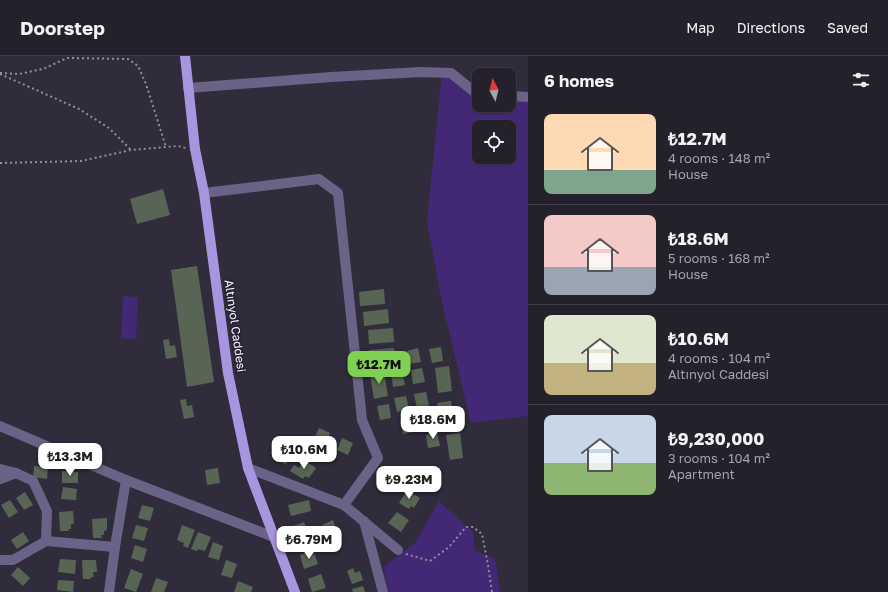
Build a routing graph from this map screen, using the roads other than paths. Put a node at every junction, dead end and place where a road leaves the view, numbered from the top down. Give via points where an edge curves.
1 (184, 56) edge
2 (188, 88) junction
3 (472, 90) edge
4 (516, 96) edge
5 (528, 97) edge
6 (204, 193) junction
7 (0, 426) edge
8 (248, 468) junction
9 (0, 469) edge
10 (16, 473) junction
11 (0, 479) edge
12 (126, 480) junction
13 (344, 505) junction
14 (364, 521) junction
15 (274, 538) junction
16 (46, 541) junction
17 (115, 547) junction
18 (398, 550) road end
19 (0, 560) edge
20 (109, 592) edge
21 (295, 592) edge
22 (383, 592) edge

1 - 2 main road, Altınyol Caddesi
2 - 3 street via 332,77 450,72
2 - 6 main road, Altınyol Caddesi via 195,149
4 - 5 street
6 - 8 main road, Altınyol Caddesi via 228,373
6 - 13 street via 319,179 338,193 362,420 378,458
7 - 12 street
8 - 13 street
8 - 15 main road, Altınyol Caddesi
9 - 10 street
10 - 11 street
10 - 16 street via 33,481 42,499 47,511
12 - 15 street
12 - 17 street
13 - 14 street
14 - 18 street
14 - 22 street
15 - 21 main road, Altınyol Caddesi
16 - 17 street
16 - 19 street via 13,560
17 - 20 street

